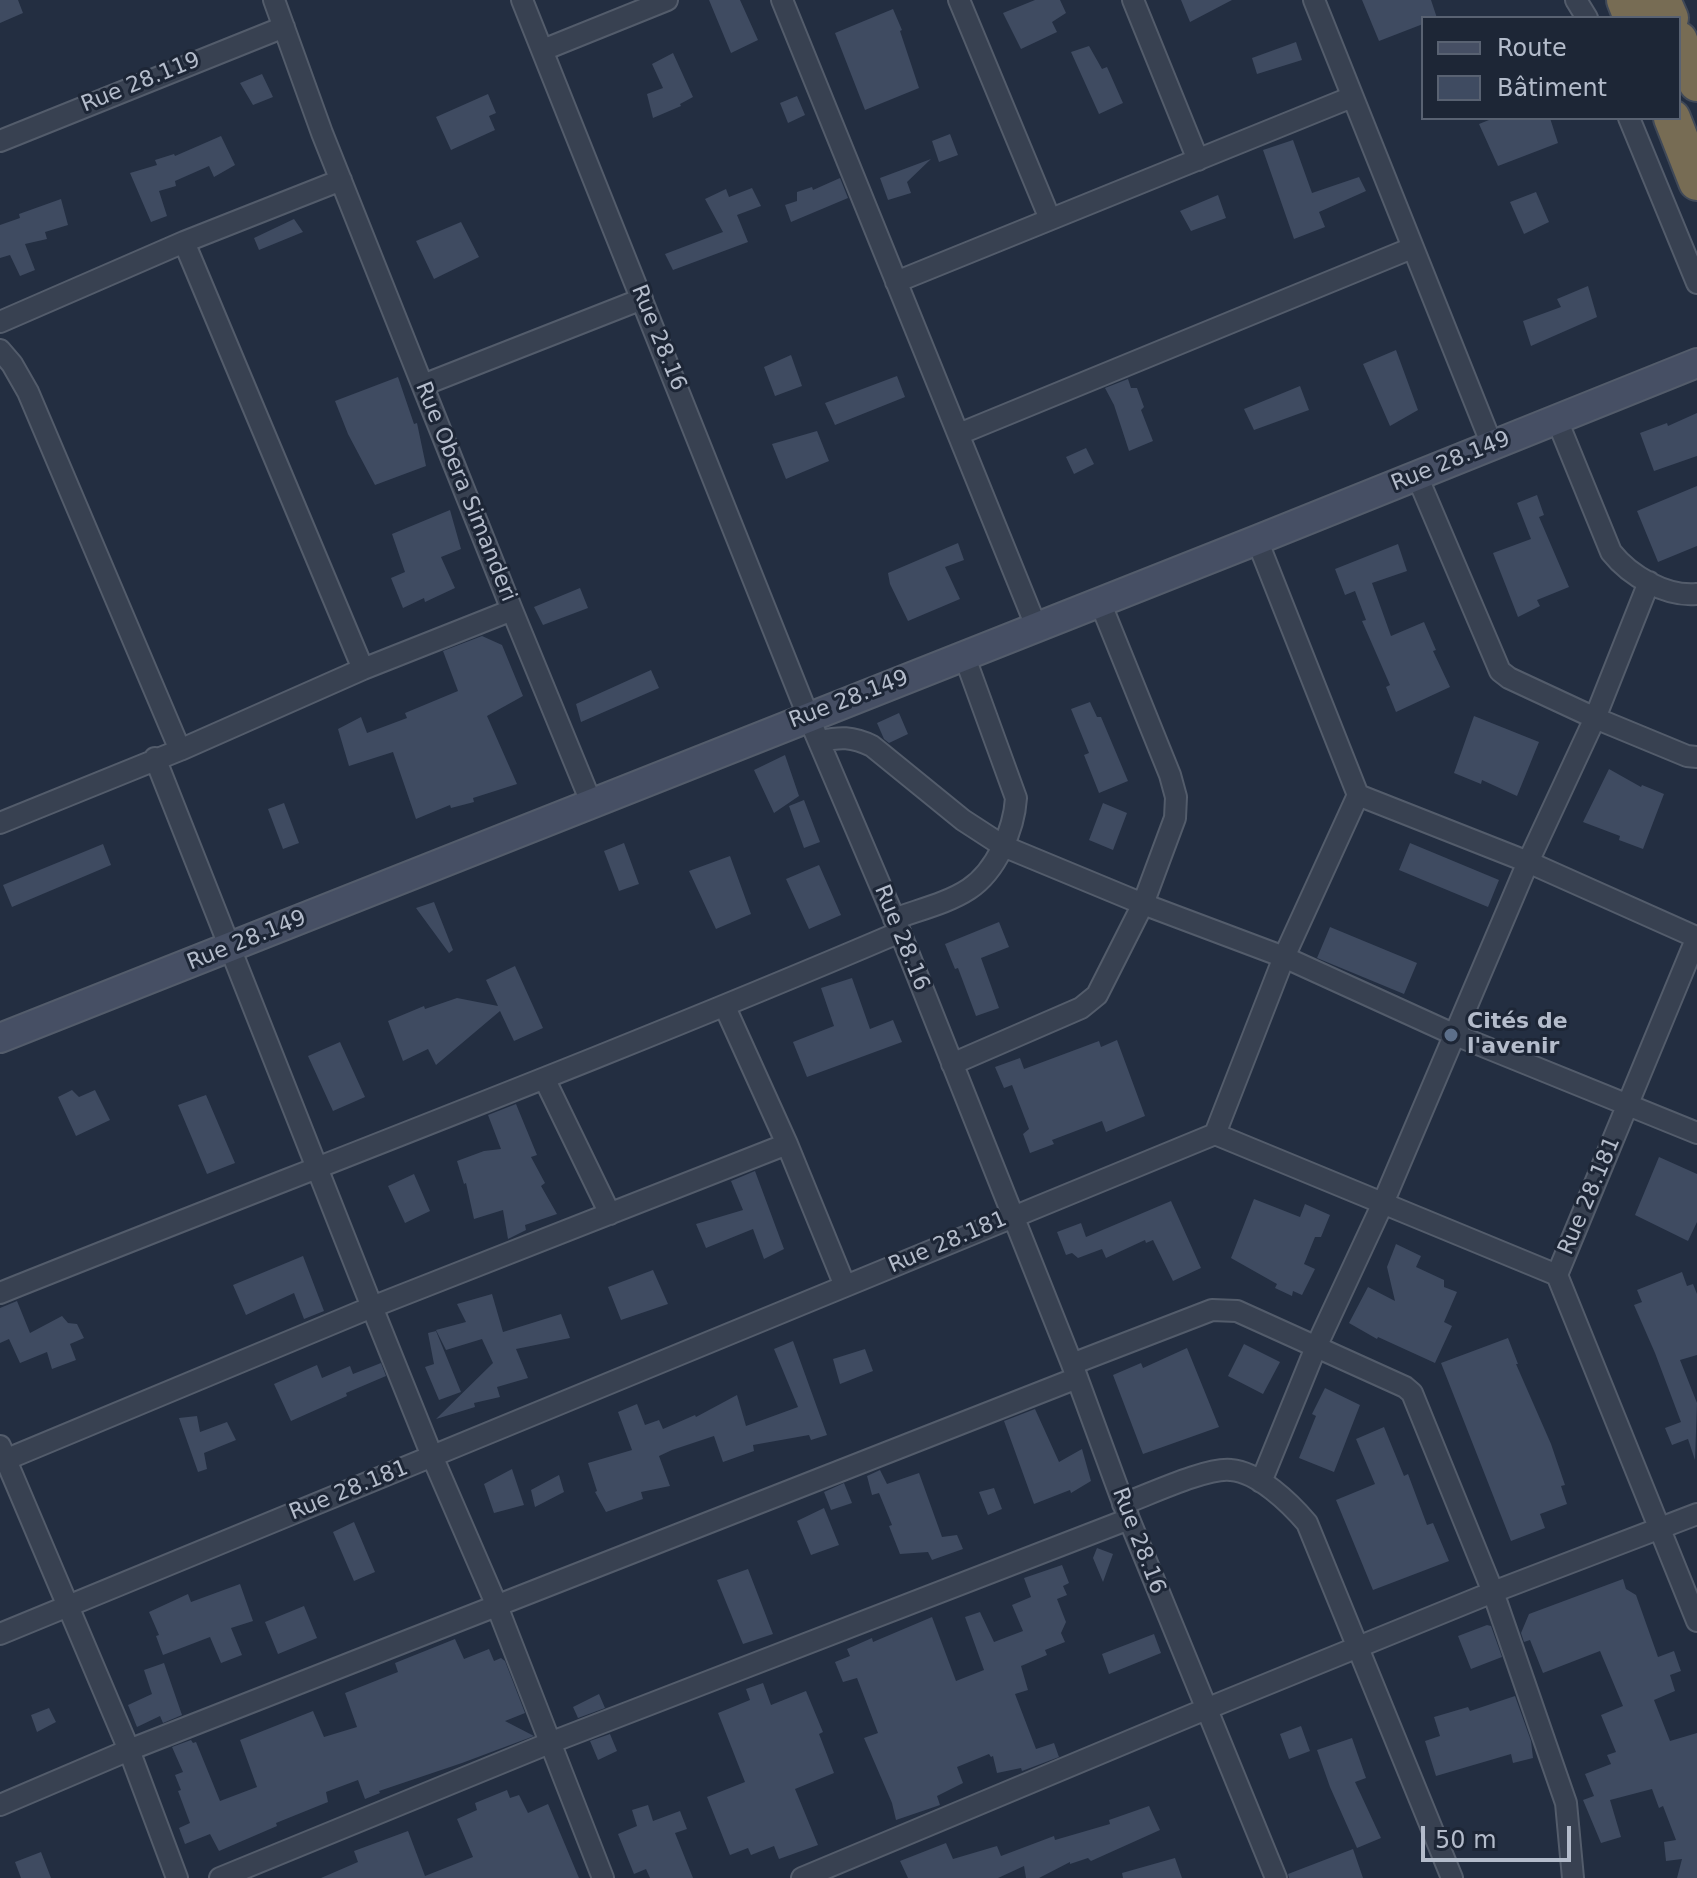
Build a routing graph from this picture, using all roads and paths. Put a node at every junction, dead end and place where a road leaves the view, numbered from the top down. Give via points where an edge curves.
1 (274, 0) edge
2 (522, 0) edge
3 (667, 0) edge
4 (782, 0) edge
5 (959, 0) edge
6 (1133, 0) edge
7 (1314, 0) edge
8 (284, 27) junction
9 (1681, 45) edge
10 (543, 50) junction
11 (1697, 83) edge
12 (1352, 97) junction
13 (1630, 120) edge
14 (1673, 120) edge
15 (0, 141) edge
16 (1198, 160) junction
17 (341, 180) junction
18 (1697, 182) edge
19 (1050, 219) junction
20 (184, 242) junction
21 (1412, 248) junction
22 (896, 282) junction
23 (1697, 283) edge
24 (642, 299) junction
25 (0, 322) edge
26 (0, 350) edge
27 (1697, 363) edge
28 (423, 385) junction
29 (1557, 420) junction
30 (959, 434) junction
31 (1492, 445) junction
32 (1417, 476) junction
33 (1257, 540) junction
34 (1649, 582) junction
35 (1697, 594) edge
36 (1100, 602) junction
37 (512, 610) junction
38 (1036, 626) junction
39 (964, 655) junction
40 (363, 669) junction
41 (1595, 718) junction
42 (814, 728) junction
43 (180, 750) junction
44 (1697, 757) edge
45 (155, 758) junction
46 (1358, 795) junction
47 (591, 802) junction
48 (0, 823) edge
49 (1003, 846) junction
50 (1528, 862) junction
51 (1143, 904) junction
52 (897, 926) junction
53 (1697, 937) edge
54 (232, 947) junction
55 (1284, 957) junction
56 (725, 1007) junction
57 (1453, 1034) junction
58 (0, 1038) edge
59 (952, 1064) junction
60 (545, 1080) junction
61 (1628, 1104) junction
62 (1697, 1133) edge
63 (1215, 1134) junction
64 (787, 1144) junction
65 (318, 1166) junction
66 (1383, 1203) junction
67 (610, 1214) junction
68 (1012, 1216) junction
69 (1557, 1275) junction
70 (845, 1286) junction
71 (0, 1293) edge
72 (372, 1307) junction
73 (1316, 1347) junction
74 (1074, 1371) junction
75 (2, 1456) edge
76 (432, 1456) junction
77 (1261, 1482) junction
78 (1126, 1512) junction
79 (1697, 1514) edge
80 (1660, 1529) junction
81 (1493, 1592) junction
82 (497, 1606) junction
83 (68, 1607) junction
84 (1697, 1621) edge
85 (0, 1634) edge
86 (1357, 1648) junction
87 (1206, 1709) junction
88 (552, 1742) junction
89 (129, 1750) junction
90 (0, 1805) edge
91 (826, 1874) edge
92 (177, 1878) edge
93 (220, 1878) edge
94 (603, 1878) edge
95 (802, 1878) edge
96 (1276, 1878) edge
97 (1452, 1878) edge
98 (1573, 1878) edge

1 - 8 street
2 - 10 street, Rue 28.16
3 - 10 street
4 - 22 street
5 - 19 street
6 - 16 street
7 - 12 street
8 - 15 street, Rue 28.119
8 - 17 street
9 - 11 highway
10 - 24 street, Rue 28.16
12 - 16 street
12 - 21 street
13 - 23 street
14 - 18 highway
16 - 19 street
17 - 20 street
17 - 28 street, Rue Obera Simanderi
19 - 22 street
20 - 25 street
20 - 40 street
21 - 30 street
21 - 31 street
22 - 30 street
24 - 28 street
24 - 42 street, Rue 28.16
26 - 43 street via 28,392
27 - 29 street, Rue 28.149
28 - 37 street, Rue Obera Simanderi
29 - 31 street, Rue 28.149
29 - 34 street via 1611,552 1622,566
30 - 38 street
31 - 32 street, Rue 28.149
32 - 33 street, Rue 28.149
32 - 41 street via 1500,671
33 - 36 street, Rue 28.149
33 - 46 street
34 - 35 street
34 - 41 street
36 - 38 street, Rue 28.149
36 - 51 street via 1176,797 1175,818
37 - 40 street
37 - 47 street, Rue Obera Simanderi
38 - 39 street, Rue 28.149
39 - 42 street, Rue 28.149
39 - 49 street via 1016,798
40 - 43 street
41 - 44 street
41 - 50 street
42 - 47 street, Rue 28.149
42 - 49 street via 872,746
42 - 52 street, Rue 28.16
43 - 45 street
45 - 48 street
45 - 54 street
46 - 50 street
46 - 55 street
47 - 54 street, Rue 28.149
49 - 51 street
49 - 52 street via 983,878 966,891
50 - 53 street
50 - 57 street
51 - 55 street
51 - 59 street via 1097,995 1081,1008
52 - 56 street
52 - 59 street, Rue 28.16
53 - 61 street, Rue 28.181
54 - 58 street, Rue 28.149
54 - 65 street
55 - 57 street
55 - 63 street
56 - 60 street
56 - 64 street
57 - 61 street
57 - 66 street
59 - 68 street, Rue 28.16
60 - 65 street
60 - 67 street
61 - 62 street
61 - 69 street, Rue 28.181
63 - 66 street, Rue 28.181
63 - 68 street, Rue 28.181
64 - 67 street
64 - 70 street
65 - 71 street
65 - 72 street
66 - 69 street, Rue 28.181
66 - 73 street
67 - 72 street
68 - 70 street, Rue 28.181
68 - 74 street, Rue 28.16
69 - 80 street
70 - 76 street, Rue 28.181
72 - 75 street
72 - 76 street
73 - 74 street via 1237,1311 1212,1310
73 - 77 street
73 - 81 street via 1412,1393
74 - 78 street, Rue 28.16
74 - 82 street
75 - 83 street
76 - 82 street
76 - 83 street, Rue 28.181
77 - 78 street via 1232,1469 1213,1471
77 - 86 street via 1307,1523
78 - 87 street, Rue 28.16
78 - 88 street
79 - 80 street
80 - 81 street
80 - 84 street
81 - 86 street
81 - 98 street via 1566,1803
82 - 88 street
82 - 89 street
83 - 85 street, Rue 28.181
83 - 89 street
86 - 87 street
86 - 97 street
87 - 91 street
87 - 96 street, Rue 28.16
88 - 93 street
88 - 94 street
89 - 90 street
89 - 92 street
91 - 95 street

